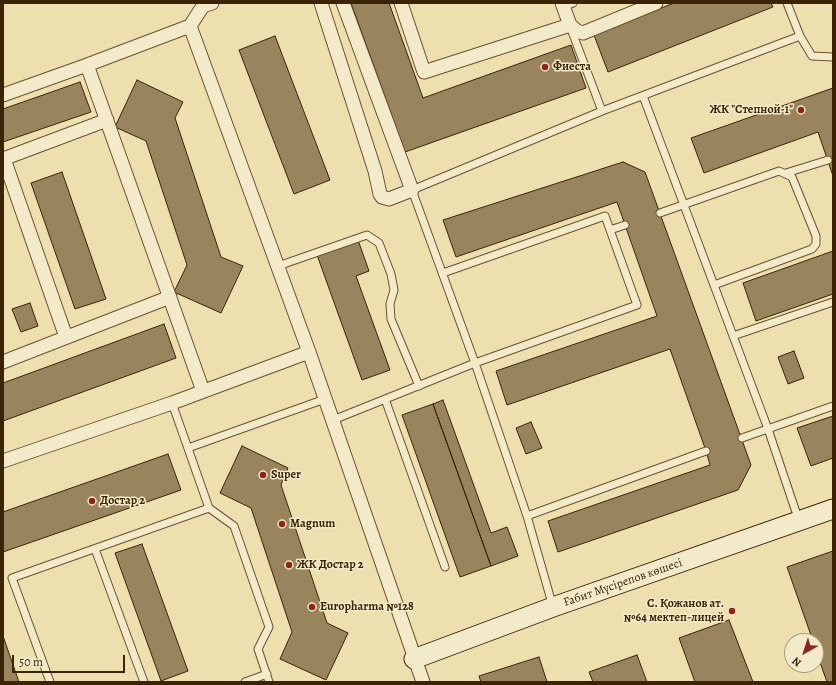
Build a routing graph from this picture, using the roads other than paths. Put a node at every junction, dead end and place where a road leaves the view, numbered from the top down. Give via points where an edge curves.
1 (212, 3) edge
2 (321, 3) edge
3 (343, 3) edge
4 (401, 3) edge
5 (656, 3) edge
6 (787, 3) edge
7 (566, 4) edge
8 (570, 25) junction
9 (190, 26) junction
10 (800, 36) junction
11 (833, 57) edge
12 (87, 66) junction
13 (3, 95) edge
14 (643, 96) junction
15 (602, 111) junction
16 (107, 120) junction
17 (3, 159) edge
18 (828, 160) dead end
19 (786, 173) junction
20 (412, 190) junction
21 (684, 205) junction
22 (660, 213) dead end
23 (625, 225) dead end
24 (610, 230) junction
25 (278, 266) junction
26 (443, 273) junction
27 (714, 285) junction
28 (170, 297) junction
29 (833, 302) edge
30 (734, 336) junction
31 (66, 338) junction
32 (310, 352) junction
33 (3, 362) edge
34 (476, 363) junction
35 (419, 386) junction
36 (203, 391) junction
37 (325, 399) junction
38 (385, 399) junction
39 (172, 403) junction
40 (833, 406) edge
41 (333, 420) junction
42 (768, 429) junction
43 (742, 438) dead end
44 (188, 448) junction
45 (706, 451) dead end
46 (3, 461) edge
47 (209, 508) junction
48 (833, 509) edge
49 (527, 516) junction
50 (799, 521) junction
51 (95, 549) junction
52 (445, 567) dead end
53 (553, 607) junction
54 (414, 659) junction
55 (267, 674) junction
56 (50, 682) edge
57 (144, 682) edge
58 (245, 682) edge
59 (269, 682) edge
60 (423, 682) edge

1 - 9 street via 203,6
2 - 20 street via 375,171 380,194 389,199
3 - 20 street
4 - 8 street via 424,72
5 - 8 street via 583,33 577,32
6 - 10 lane
7 - 8 street
8 - 15 lane
9 - 12 street
9 - 25 street
10 - 11 lane via 812,56
10 - 14 lane
12 - 13 street
12 - 16 street
14 - 15 lane
14 - 21 lane
15 - 20 lane
16 - 17 street
16 - 28 street
17 - 31 street
18 - 19 lane
19 - 21 lane via 779,171
19 - 27 lane via 792,177 816,236 816,244 812,249
20 - 26 lane
21 - 22 lane
21 - 27 lane
23 - 24 lane
24 - 26 lane via 605,216
24 - 34 lane via 637,305
25 - 32 street
25 - 35 lane via 367,234 379,243 391,274 394,290 390,304 391,319
26 - 34 lane
27 - 30 lane
28 - 31 street
28 - 36 street
29 - 30 lane
30 - 42 lane
31 - 33 street
32 - 36 street
32 - 37 street
34 - 35 lane
34 - 49 lane
35 - 38 lane
36 - 39 street
37 - 41 street
37 - 44 lane
38 - 41 lane
38 - 52 lane
39 - 44 lane
39 - 46 street
40 - 42 lane
41 - 54 street
42 - 43 lane
42 - 50 lane
44 - 47 lane
45 - 49 lane
47 - 51 lane
47 - 55 lane via 234,526 269,627 258,649
48 - 50 street, Ғабит Мүсірепов көшесі
49 - 53 lane
50 - 53 street, Ғабит Мүсірепов көшесі
51 - 56 lane via 12,578
51 - 57 lane
53 - 54 street, Ғабит Мүсірепов көшесі
54 - 60 street
55 - 58 lane
55 - 59 lane

